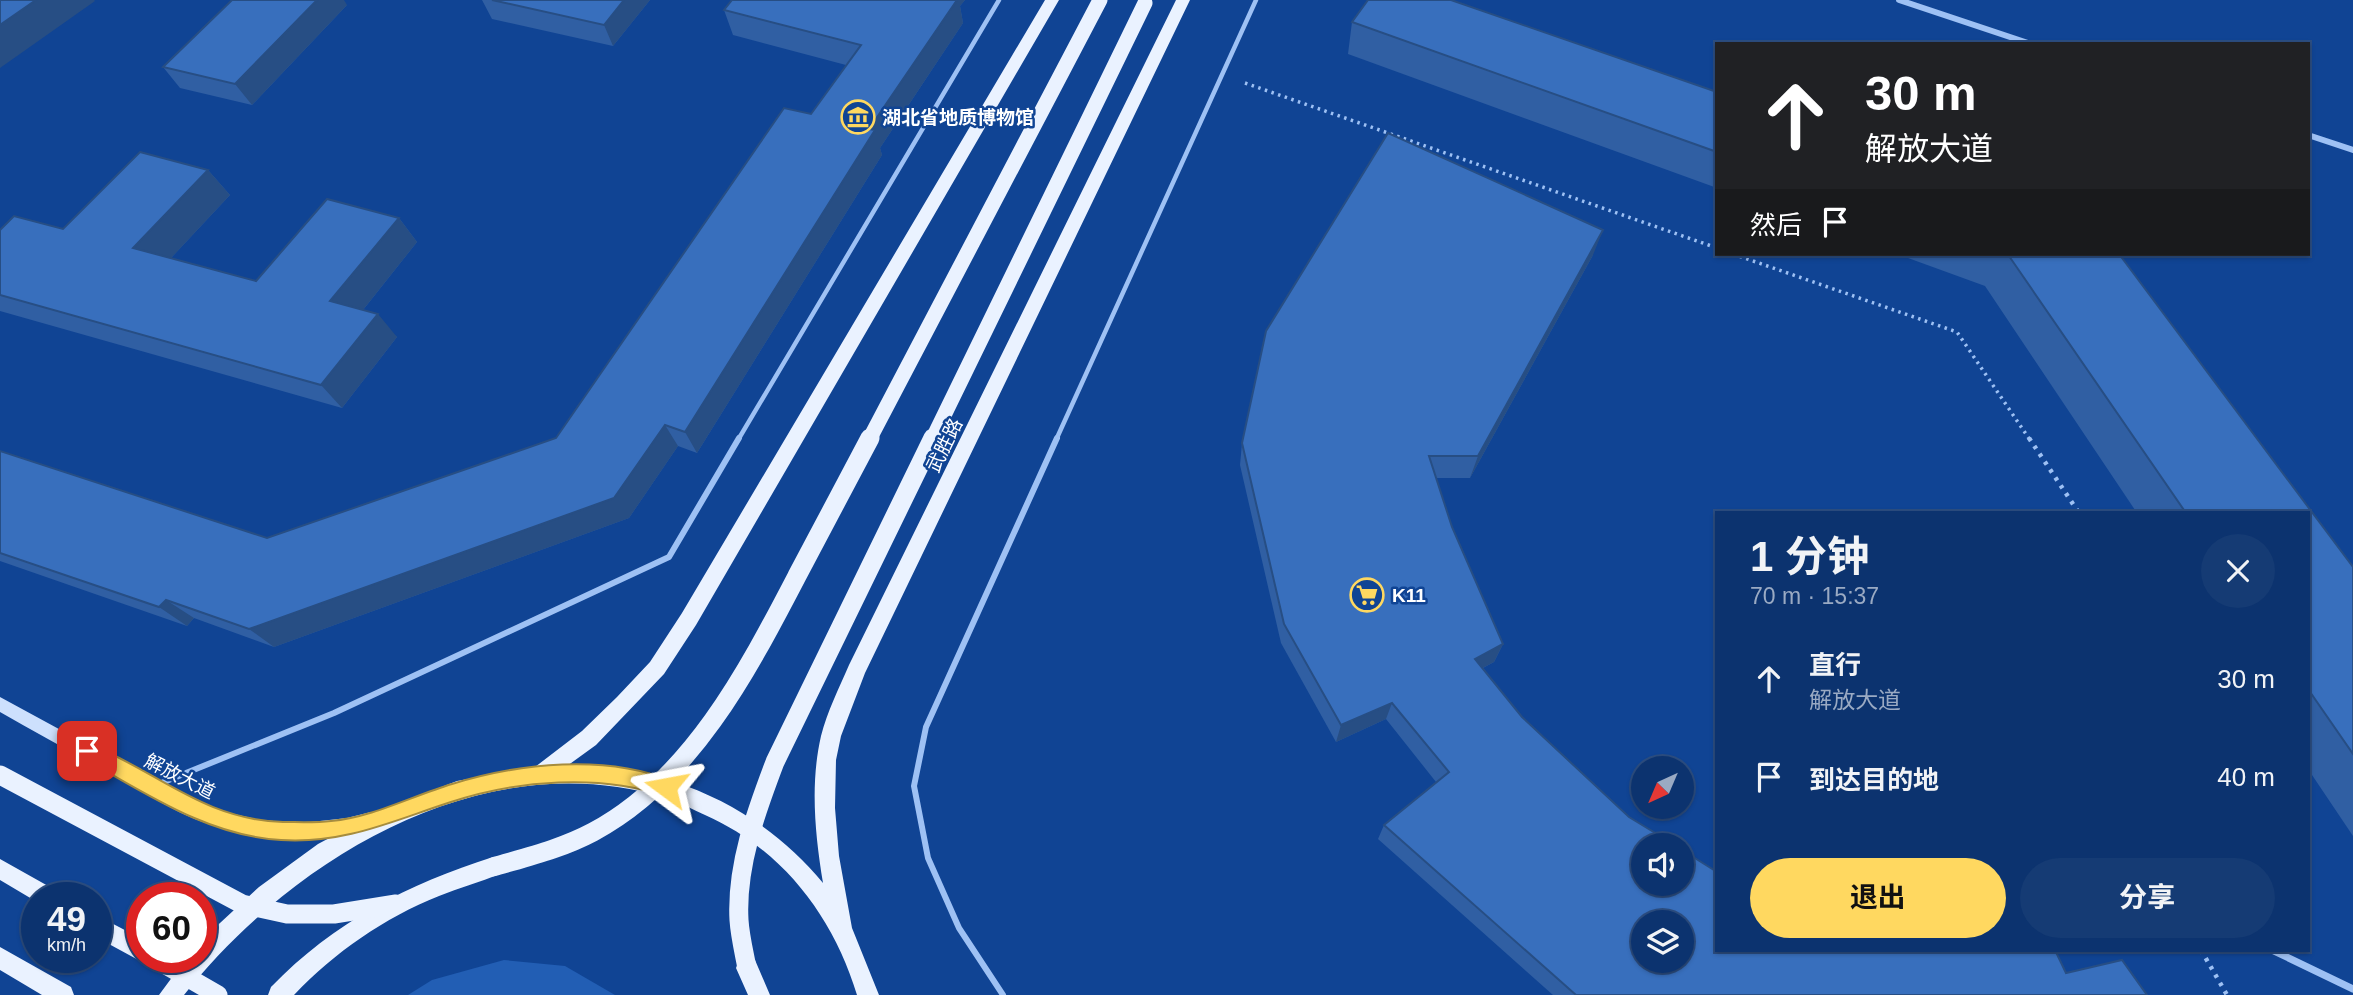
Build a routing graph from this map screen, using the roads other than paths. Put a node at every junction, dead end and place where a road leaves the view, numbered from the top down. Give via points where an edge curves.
1 (999, 0) edge
2 (1052, 0) edge
3 (1100, 0) edge
4 (1183, 0) edge
5 (1256, 0) edge
6 (1899, 0) edge
7 (1146, 1) edge
8 (2025, 42) edge
9 (2310, 136) edge
10 (2353, 150) edge
11 (0, 704) edge
12 (0, 775) edge
13 (540, 775) junction
14 (153, 787) junction
15 (396, 814) junction
16 (0, 869) edge
17 (22, 882) edge
18 (396, 904) junction
19 (842, 928) junction
20 (2276, 952) edge
21 (0, 957) edge
22 (180, 973) edge
23 (2353, 989) edge
24 (63, 995) edge
25 (170, 995) edge
26 (218, 995) edge
27 (279, 995) edge
28 (759, 995) edge
29 (868, 995) edge
30 (1003, 995) edge

1 - 14 lane via 669,557 334,713
2 - 13 main road via 670,649 589,738
3 - 18 main road, bridge via 750,666 723,708 641,797 603,824 566,845 444,881
4 - 19 main road, 武胜路 via 856,671 831,736 826,847
5 - 30 lane via 926,727 914,786 928,858 959,929
6 - 8 street
7 - 28 main road, bridge via 810,687 752,818 739,915 747,968
9 - 10 street
11 - 14 main road, 解放大道
12 - 18 main road, bridge via 242,904 287,914 334,914
13 - 15 main road via 462,790
13 - 19 main road via 585,774 647,781 704,800 757,831 803,873
14 - 15 main road, 解放大道 via 192,810 279,831 332,831
15 - 25 main road via 341,842 275,888 214,942
16 - 17 main road
18 - 27 main road via 340,939
19 - 29 main road
20 - 23 street
21 - 24 main road
22 - 26 main road, bridge

